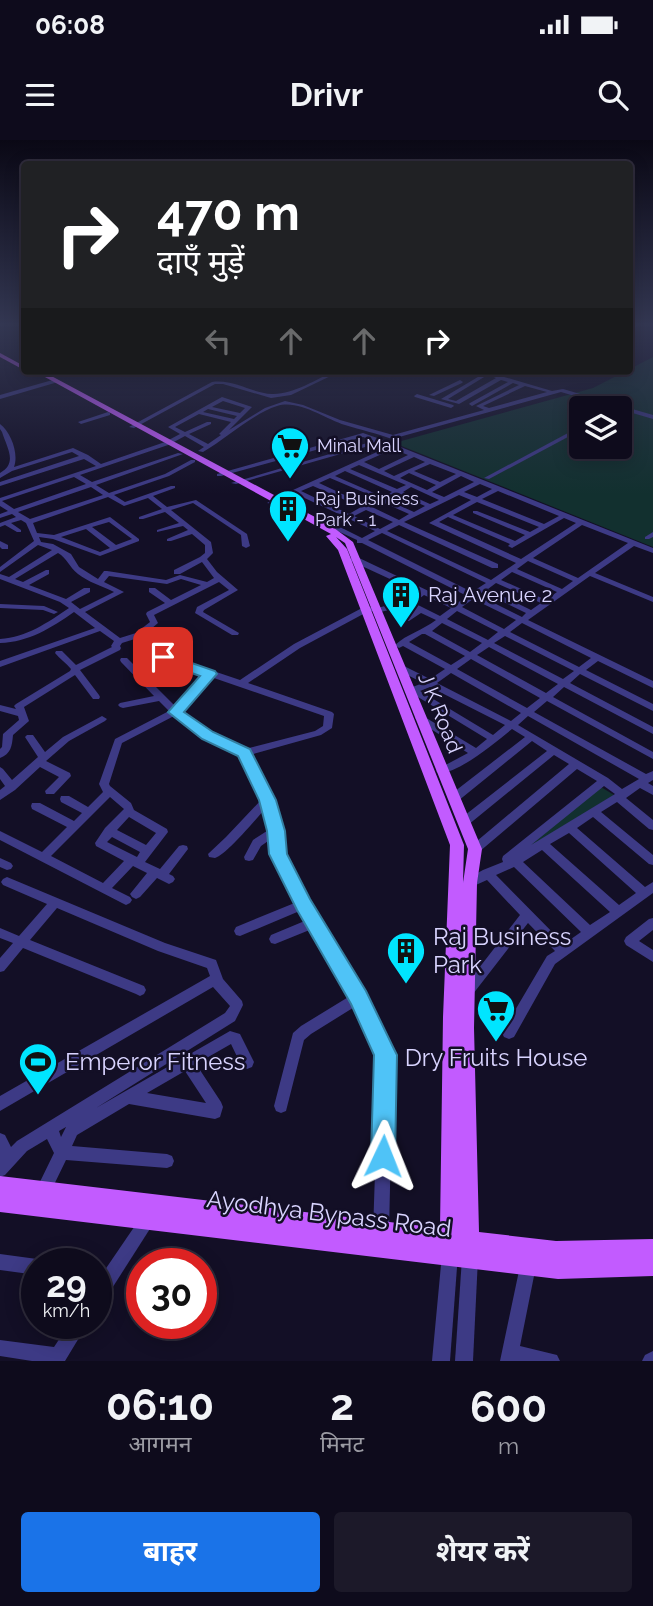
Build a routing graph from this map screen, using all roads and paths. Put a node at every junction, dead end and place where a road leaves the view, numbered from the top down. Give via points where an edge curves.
1 (50, 380) edge
2 (319, 380) edge
3 (477, 380) edge
4 (496, 380) edge
5 (512, 380) edge
6 (516, 380) edge
7 (53, 382) junction
8 (460, 382) dead end
9 (470, 384) junction
10 (525, 384) junction
11 (482, 388) junction
12 (494, 391) junction
13 (425, 392) dead end
14 (553, 392) junction
15 (432, 395) junction
16 (506, 395) junction
17 (417, 396) dead end
18 (585, 396) edge
19 (0, 397) edge
20 (444, 399) junction
21 (457, 403) junction
22 (472, 404) dead end
23 (207, 407) junction
24 (632, 410) edge
25 (489, 411) junction
26 (198, 412) junction
27 (108, 414) junction
28 (241, 415) junction
29 (653, 417) edge
30 (188, 418) junction
31 (235, 421) junction
32 (81, 422) dead end
33 (209, 423) junction
34 (0, 426) edge
35 (134, 426) junction
36 (228, 428) junction
37 (569, 434) edge
38 (187, 435) junction
39 (8, 439) junction
40 (0, 441) edge
41 (380, 441) junction
42 (167, 443) junction
43 (393, 447) junction
44 (195, 454) junction
45 (375, 455) junction
46 (86, 456) junction
47 (104, 456) dead end
48 (414, 456) junction
49 (114, 461) junction
50 (429, 462) junction
51 (358, 463) junction
52 (28, 464) junction
53 (396, 464) junction
54 (102, 466) junction
55 (345, 469) junction
56 (10, 470) junction
57 (379, 471) junction
58 (409, 471) junction
59 (38, 472) junction
60 (461, 474) junction
61 (75, 475) junction
62 (0, 476) edge
63 (24, 476) junction
64 (330, 476) junction
65 (230, 478) junction
66 (394, 478) junction
67 (482, 480) junction
68 (53, 482) junction
69 (313, 483) junction
70 (0, 484) edge
71 (92, 485) junction
72 (411, 485) junction
73 (441, 485) junction
74 (40, 487) junction
75 (173, 487) dead end
76 (386, 487) junction
77 (497, 489) junction
78 (295, 491) junction
79 (398, 492) junction
80 (427, 492) junction
81 (458, 492) junction
82 (372, 494) junction
83 (109, 495) junction
84 (149, 496) junction
85 (443, 499) junction
86 (478, 499) junction
87 (382, 500) junction
88 (0, 501) edge
89 (273, 502) junction
90 (355, 502) junction
91 (86, 503) junction
92 (490, 504) junction
93 (430, 506) junction
94 (367, 508) junction
95 (167, 510) junction
96 (13, 511) junction
97 (64, 511) junction
98 (97, 511) dead end
99 (475, 512) junction
100 (414, 514) junction
101 (448, 515) junction
102 (0, 516) edge
103 (349, 516) junction
104 (563, 516) junction
105 (141, 518) dead end
106 (26, 520) junction
107 (461, 520) junction
108 (399, 522) junction
109 (434, 522) junction
110 (580, 523) junction
111 (3, 524) edge
112 (184, 524) junction
113 (329, 526) junction
114 (85, 527) junction
115 (545, 527) junction
116 (19, 531) dead end
117 (159, 531) dead end
118 (194, 531) junction
119 (381, 531) junction
120 (419, 531) junction
121 (65, 533) junction
122 (427, 535) junction
123 (530, 535) junction
124 (54, 537) junction
125 (37, 539) junction
126 (169, 540) dead end
127 (516, 544) junction
128 (633, 544) junction
129 (411, 545) junction
130 (246, 546) dead end
131 (349, 546) junction
132 (82, 548) junction
133 (115, 548) junction
134 (58, 550) junction
135 (653, 552) edge
136 (501, 553) junction
137 (510, 556) junction
138 (203, 559) junction
139 (524, 560) junction
140 (495, 566) junction
141 (418, 568) junction
142 (0, 570) edge
143 (513, 570) junction
144 (46, 572) dead end
145 (177, 572) dead end
146 (590, 573) junction
147 (0, 576) edge
148 (476, 576) junction
149 (220, 578) junction
150 (9, 580) junction
151 (101, 580) junction
152 (399, 580) junction
153 (578, 581) junction
154 (494, 582) junction
155 (207, 584) junction
156 (23, 585) junction
157 (482, 589) junction
158 (86, 590) dead end
159 (152, 590) dead end
160 (424, 592) junction
161 (562, 592) junction
162 (472, 596) junction
163 (653, 600) edge
164 (66, 601) junction
165 (170, 603) junction
166 (408, 603) junction
167 (546, 603) junction
168 (0, 606) edge
169 (24, 608) junction
170 (457, 608) junction
171 (77, 610) junction
172 (372, 610) junction
173 (420, 610) junction
174 (54, 612) dead end
175 (532, 613) junction
176 (14, 615) dead end
177 (406, 619) dead end
178 (442, 619) junction
179 (522, 620) junction
180 (102, 628) junction
181 (426, 631) junction
182 (505, 632) junction
183 (235, 633) dead end
184 (139, 635) junction
185 (0, 641) edge
186 (119, 641) junction
187 (488, 643) junction
188 (398, 646) junction
189 (60, 653) dead end
190 (470, 656) junction
191 (597, 657) junction
192 (124, 660) dead end
193 (0, 664) edge
194 (399, 667) junction
195 (75, 669) junction
196 (452, 669) junction
197 (579, 671) junction
198 (209, 674) junction
199 (431, 682) junction
200 (240, 684) junction
201 (563, 684) junction
202 (653, 685) edge
203 (406, 689) junction
204 (96, 697) dead end
205 (546, 697) junction
206 (160, 698) junction
207 (123, 705) dead end
208 (0, 708) edge
209 (653, 708) edge
210 (175, 712) junction
211 (526, 712) junction
212 (22, 713) junction
213 (420, 718) junction
214 (102, 719) dead end
215 (510, 724) junction
216 (653, 731) edge
217 (30, 737) dead end
218 (531, 737) junction
219 (493, 739) junction
220 (553, 751) junction
221 (244, 753) junction
222 (476, 753) junction
223 (0, 755) edge
224 (653, 756) edge
225 (42, 760) junction
226 (576, 764) junction
227 (0, 771) edge
228 (441, 771) junction
229 (646, 779) edge
230 (604, 781) junction
231 (11, 787) junction
232 (50, 791) dead end
233 (653, 791) edge
234 (109, 792) junction
235 (0, 796) edge
236 (621, 797) junction
237 (454, 798) junction
238 (65, 799) dead end
239 (267, 800) junction
240 (36, 806) dead end
241 (89, 812) junction
242 (129, 812) junction
243 (595, 813) junction
244 (653, 820) edge
245 (464, 822) junction
246 (75, 826) junction
247 (653, 826) edge
248 (570, 828) junction
249 (109, 831) junction
250 (276, 831) junction
251 (0, 835) edge
252 (542, 843) junction
253 (183, 849) dead end
254 (475, 849) junction
255 (148, 851) junction
256 (213, 854) dead end
257 (249, 856) dead end
258 (44, 858) junction
259 (135, 861) junction
260 (515, 861) junction
261 (653, 861) edge
262 (492, 870) junction
263 (162, 875) junction
264 (7, 882) dead end
265 (470, 883) junction
266 (104, 889) junction
267 (456, 890) junction
268 (648, 890) edge
269 (55, 902) junction
270 (304, 904) junction
271 (618, 912) junction
272 (463, 916) junction
273 (526, 916) junction
274 (315, 922) junction
275 (653, 923) edge
276 (240, 931) dead end
277 (589, 932) junction
278 (0, 933) edge
279 (275, 939) dead end
280 (21, 941) junction
281 (562, 950) junction
282 (653, 957) edge
283 (0, 967) edge
284 (219, 982) junction
285 (140, 990) dead end
286 (469, 990) junction
287 (358, 998) junction
288 (509, 1033) dead end
289 (187, 1062) junction
290 (247, 1062) dead end
291 (128, 1097) junction
292 (0, 1104) edge
293 (281, 1106) dead end
294 (50, 1129) junction
295 (0, 1140) edge
296 (61, 1152) junction
297 (167, 1161) dead end
298 (4, 1164) edge
299 (0, 1186) edge
300 (44, 1190) junction
301 (0, 1202) edge
302 (152, 1212) junction
303 (381, 1232) junction
304 (460, 1248) junction
305 (653, 1249) edge
306 (0, 1262) edge
307 (21, 1265) edge
308 (112, 1265) edge
309 (528, 1266) junction
310 (653, 1266) edge
311 (70, 1339) edge
312 (0, 1348) edge
313 (28, 1357) edge
314 (510, 1357) edge
315 (57, 1359) edge
316 (441, 1361) edge
317 (464, 1361) edge
318 (551, 1361) edge

1 - 7 main road
2 - 35 street via 289,394 271,396 214,383
3 - 9 street
4 - 11 street
5 - 12 street
6 - 10 street
7 - 19 street
7 - 27 main road
7 - 35 main road
8 - 15 street
9 - 11 street
9 - 20 street
10 - 14 street
10 - 16 street
11 - 12 street
11 - 21 street
12 - 16 street
12 - 22 street
13 - 15 street
14 - 18 street
14 - 25 street
15 - 20 street
16 - 25 street via 479,406
17 - 21 street via 450,406
20 - 21 street
23 - 26 street
23 - 28 street
23 - 28 street via 226,399 248,407
24 - 29 street
25 - 44 street via 392,438 379,430 347,425 282,402
26 - 30 street
26 - 31 street
27 - 32 street
27 - 35 main road
28 - 31 street
30 - 33 street
30 - 38 street via 172,427
31 - 36 street
33 - 36 street
33 - 38 street
34 - 39 street
35 - 42 main road
36 - 44 street
37 - 67 street
38 - 42 street
38 - 44 street
39 - 40 street
39 - 56 street via 14,460
41 - 43 street
41 - 65 street
41 - 65 street via 365,435
41 - 67 street
42 - 44 main road
42 - 49 street
43 - 45 street
43 - 48 street
44 - 65 main road
44 - 71 street
44 - 83 street via 167,475
45 - 51 street
45 - 53 street
46 - 52 street via 73,450
46 - 54 street
46 - 59 street
47 - 49 street
48 - 50 street
48 - 53 street
49 - 54 street
50 - 58 street
50 - 60 street
51 - 55 street
51 - 57 street
52 - 56 street
52 - 59 street
53 - 57 street
54 - 61 street
55 - 64 street
55 - 76 street
56 - 62 street
57 - 66 street
58 - 66 street
58 - 73 street
59 - 63 street
59 - 68 street
60 - 67 street
60 - 73 street
61 - 68 street
61 - 71 street
63 - 70 street
63 - 74 street
64 - 69 street
64 - 82 street
65 - 89 main road
66 - 72 street
67 - 77 street
67 - 81 street
67 - 128 street
68 - 74 street
69 - 78 street
69 - 90 street
71 - 83 street
71 - 96 street
72 - 79 street
72 - 80 street
73 - 80 street
74 - 88 street
75 - 84 street
76 - 79 street
76 - 82 street
77 - 86 street
77 - 104 street
78 - 89 street
78 - 103 street
79 - 87 street
79 - 93 street
80 - 85 street
81 - 85 street
81 - 86 street
82 - 90 street
83 - 84 street via 124,504
83 - 91 street
84 - 95 street
85 - 93 street
86 - 92 street
86 - 101 street
87 - 94 street
87 - 100 street
88 - 96 street
89 - 113 main road
89 - 131 main road
90 - 94 street
91 - 97 street
91 - 98 street
92 - 99 street
92 - 115 street
93 - 100 street
94 - 103 street
94 - 108 street
95 - 105 street
95 - 112 street
95 - 130 street via 201,503 244,534
96 - 102 street
96 - 106 street
97 - 106 street
97 - 114 street
99 - 107 street
99 - 123 street
100 - 108 street
101 - 107 street
101 - 109 street
103 - 113 street
103 - 119 street
104 - 110 street
104 - 115 street
106 - 111 street
106 - 125 street
107 - 127 street
108 - 119 street
108 - 120 street
109 - 120 street
109 - 136 street
110 - 128 street
110 - 139 street
111 - 116 street
112 - 117 street
112 - 118 street
113 - 131 main road
114 - 121 street
114 - 133 street
114 - 133 street via 110,519 137,540
115 - 123 street
118 - 126 street
118 - 138 street via 208,544 209,553
119 - 129 street
119 - 131 street
120 - 122 street
121 - 124 street
121 - 132 street
122 - 129 street
122 - 140 street
123 - 127 street
124 - 125 street
124 - 132 street
125 - 134 street
125 - 142 street
127 - 136 street
128 - 135 street
128 - 146 street
129 - 148 street
131 - 141 street
131 - 152 street
131 - 172 main road, J K Road
132 - 133 street via 100,554
134 - 150 street
134 - 151 street via 94,580
136 - 137 street
137 - 139 street
137 - 140 street
138 - 145 street
138 - 149 street
139 - 143 street
139 - 153 street
140 - 148 street
141 - 152 street
141 - 162 street
143 - 154 street
143 - 161 street
144 - 156 street
146 - 153 street
146 - 163 street
147 - 150 street
148 - 154 street
149 - 155 street
149 - 183 street via 234,590 199,613
150 - 156 street
151 - 155 street via 107,573 167,582 180,577
151 - 171 street via 120,592
152 - 160 street
153 - 161 street
154 - 157 street
154 - 167 street
155 - 165 street
156 - 164 street
157 - 162 street
157 - 175 street
158 - 164 street
159 - 165 street
160 - 166 street
160 - 170 street
161 - 167 street
162 - 170 street
162 - 179 street
164 - 171 street
165 - 184 street via 149,614 154,623
166 - 172 street
166 - 173 street
167 - 175 street
168 - 169 street
169 - 174 street via 44,607
169 - 176 street
170 - 178 street
170 - 182 street
171 - 180 street
171 - 185 street via 16,640
172 - 188 main road, J K Road
172 - 200 street via 297,646
172 - 203 main road, J K Road
173 - 177 street
173 - 178 street
175 - 179 street
178 - 181 street
178 - 187 street
179 - 182 street
179 - 191 street
180 - 186 street
180 - 193 street
181 - 188 street
181 - 190 street
182 - 187 street
182 - 197 street
184 - 186 street
184 - 198 street via 163,657
186 - 195 street via 117,648
187 - 190 street
187 - 201 street
188 - 194 main road, J K Road
188 - 196 street
189 - 195 street
190 - 196 street
190 - 205 street
191 - 197 street
191 - 202 street
192 - 206 street
194 - 199 street
194 - 203 main road, J K Road
195 - 204 street
195 - 212 street via 19,706
196 - 199 street
196 - 211 street
197 - 201 street
197 - 209 street
198 - 200 street
198 - 210 street
199 - 203 street
199 - 215 street
200 - 221 street via 330,714 331,719 318,733
201 - 205 street
201 - 216 street
203 - 213 main road, J K Road
203 - 219 street
203 - 267 main road, J K Road via 457,845
205 - 211 street
205 - 224 street
206 - 207 street
206 - 210 street
208 - 212 street
210 - 221 street via 208,736
210 - 234 street via 118,741 104,784
211 - 215 street
211 - 229 street
212 - 223 street via 24,721 8,734 7,748
213 - 222 street
213 - 228 main road, J K Road
214 - 225 street via 66,739
215 - 218 street
215 - 219 street
217 - 225 street
218 - 220 street
218 - 237 street
219 - 222 street
220 - 226 street
220 - 245 street
221 - 239 street
222 - 228 street
225 - 231 street
225 - 232 street via 66,776
226 - 230 street
226 - 254 street
227 - 231 street
228 - 237 main road, J K Road
229 - 233 street
229 - 236 street
230 - 236 street
230 - 262 street
231 - 235 street
234 - 241 street
234 - 242 street via 128,804
236 - 243 street
236 - 244 street
236 - 247 street
237 - 245 main road, J K Road
238 - 241 street
239 - 250 street
239 - 256 street
240 - 246 street
241 - 246 street
242 - 249 street
242 - 255 street via 163,832
243 - 248 street
243 - 261 street
245 - 254 main road, J K Road
246 - 258 street
248 - 252 street
248 - 268 street
249 - 255 street
249 - 259 street via 101,845
250 - 257 street via 257,843
250 - 270 street via 278,854
251 - 258 street
252 - 260 street
252 - 271 street
253 - 263 street
254 - 265 main road, J K Road
255 - 259 street
258 - 266 street
259 - 263 street
259 - 266 street
260 - 262 street
260 - 277 street
262 - 265 street
262 - 273 street
263 - 266 street via 131,897
264 - 269 street
265 - 267 street
265 - 272 main road, J K Road
267 - 272 main road, J K Road
268 - 271 street
269 - 280 street
269 - 284 street via 212,964
270 - 274 street
270 - 276 street
271 - 277 street
272 - 286 main road, J K Road
272 - 304 main road, J K Road via 451,1017
273 - 281 street
273 - 286 street
274 - 279 street
274 - 287 street
275 - 282 street via 630,941
277 - 281 street
278 - 280 street
280 - 283 street
280 - 285 street
281 - 288 street via 551,960
284 - 292 street via 201,986
284 - 294 street via 237,1005 230,1017
286 - 304 main road, J K Road
287 - 293 street via 298,1037
287 - 303 street via 386,1055
289 - 290 street via 230,1037 235,1038
289 - 291 street
289 - 291 street via 215,1112
291 - 296 street via 72,1130
294 - 296 street
294 - 298 street
295 - 298 street
296 - 297 street
296 - 300 street
299 - 300 main road, Ayodhya Bypass Road
300 - 302 main road, Ayodhya Bypass Road
301 - 302 main road, Ayodhya Bypass Road
302 - 303 main road, Ayodhya Bypass Road
302 - 304 main road, Ayodhya Bypass Road
302 - 308 street
303 - 304 main road, Ayodhya Bypass Road
304 - 305 main road, Ayodhya Bypass Road
304 - 309 main road, Ayodhya Bypass Road
304 - 316 street
304 - 317 street
306 - 307 street
309 - 310 main road, Ayodhya Bypass Road
309 - 314 street
311 - 315 street
312 - 313 street
313 - 315 street
314 - 318 street

